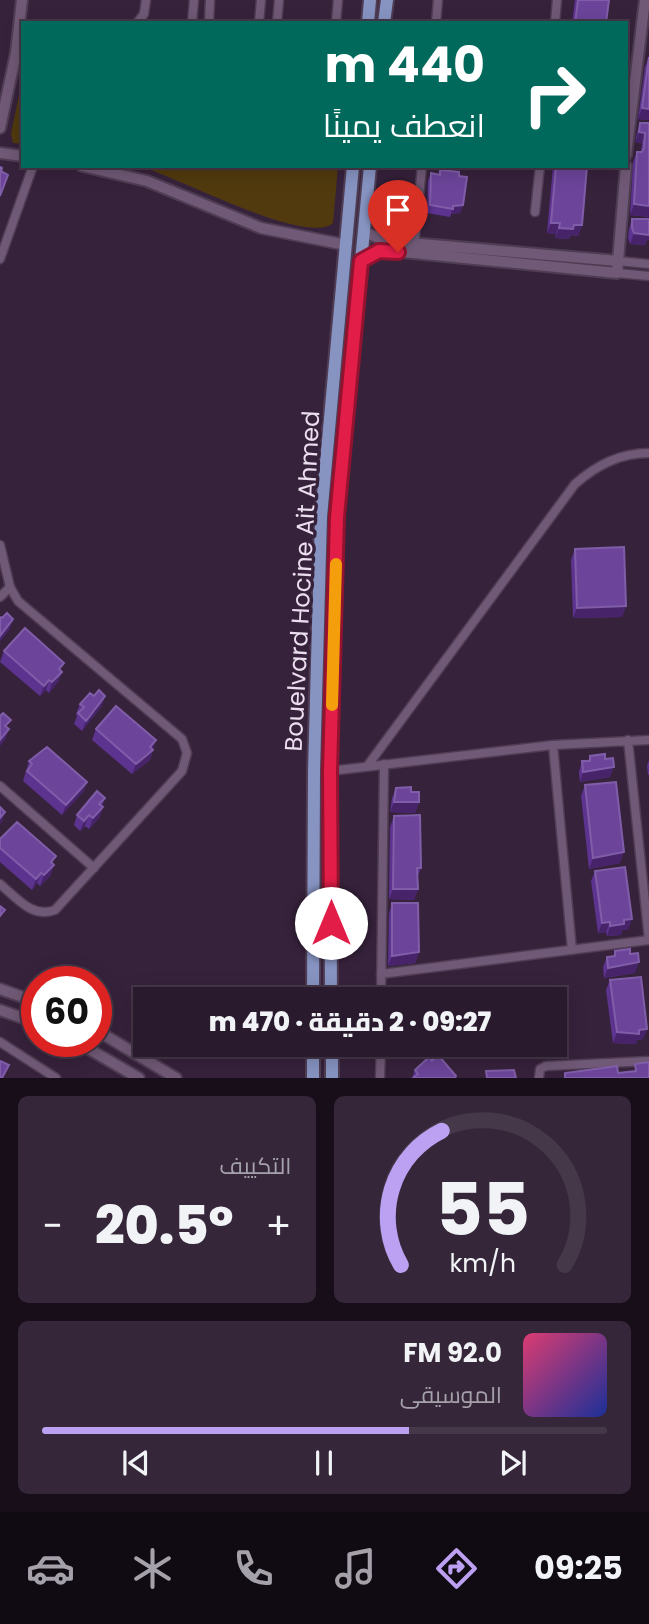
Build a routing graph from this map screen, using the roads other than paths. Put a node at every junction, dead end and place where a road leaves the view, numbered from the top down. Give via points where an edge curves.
1 (22, 0) edge
2 (146, 0) edge
3 (194, 0) edge
4 (210, 0) edge
5 (261, 0) edge
6 (279, 0) edge
7 (338, 0) edge
8 (370, 0) edge
9 (387, 0) edge
10 (438, 0) edge
11 (557, 0) edge
12 (645, 0) edge
13 (21, 21) edge
14 (139, 21) edge
15 (192, 21) edge
16 (209, 21) edge
17 (259, 21) edge
18 (278, 21) edge
19 (335, 21) edge
20 (368, 21) edge
21 (384, 21) edge
22 (436, 21) edge
23 (555, 21) edge
24 (21, 26) edge
25 (20, 53) edge
26 (0, 128) edge
27 (628, 139) edge
28 (0, 153) edge
29 (21, 156) edge
30 (32, 168) edge
31 (91, 168) edge
32 (354, 168) edge
33 (370, 168) edge
34 (422, 168) edge
35 (540, 168) edge
36 (626, 168) edge
37 (535, 212) dead end
38 (364, 232) junction
39 (346, 245) junction
40 (414, 248) junction
41 (0, 259) edge
42 (361, 261) junction
43 (618, 261) junction
44 (649, 264) edge
45 (617, 273) junction
46 (649, 276) edge
47 (649, 453) edge
48 (0, 545) edge
49 (9, 587) junction
50 (0, 597) edge
51 (628, 740) junction
52 (649, 740) edge
53 (552, 745) junction
54 (384, 764) junction
55 (368, 765) junction
56 (330, 771) junction
57 (0, 786) edge
58 (94, 868) junction
59 (0, 884) edge
60 (649, 940) edge
61 (572, 950) junction
62 (381, 974) junction
63 (313, 987) edge
64 (331, 987) edge
65 (381, 987) edge
66 (0, 989) edge
67 (21, 996) edge
68 (0, 1010) edge
69 (21, 1017) edge
70 (112, 1040) edge
71 (0, 1042) edge
72 (103, 1057) edge
73 (313, 1057) edge
74 (332, 1057) edge
75 (380, 1057) edge
76 (649, 1061) edge
77 (56, 1078) edge
78 (139, 1078) edge
79 (176, 1078) edge
80 (313, 1078) edge
81 (332, 1078) edge
82 (380, 1078) edge
83 (539, 1078) edge

1 - 13 street
2 - 14 street
3 - 15 street
4 - 16 street
5 - 17 street
6 - 18 street
7 - 19 street
8 - 20 main road
9 - 21 main road
10 - 22 street
11 - 23 street
12 - 27 street
24 - 25 street
25 - 26 street
28 - 29 street
30 - 41 street
31 - 39 street via 147,181 261,228
32 - 39 main road, Bouelvard Hocine Ait Ahmed
33 - 38 main road
34 - 40 street
35 - 37 street
36 - 43 street
38 - 40 street
38 - 42 main road
39 - 63 main road, Bouelvard Hocine Ait Ahmed via 321,517
40 - 42 street via 383,250
40 - 43 street
40 - 45 street
42 - 56 main road via 337,517
43 - 44 street
43 - 45 street
45 - 46 street
47 - 55 street via 604,462 575,484
48 - 49 street
49 - 50 street
49 - 58 street via 23,606 182,739 186,748 182,771
51 - 52 street
51 - 53 street
51 - 60 street
53 - 54 street
53 - 61 street
54 - 55 street
54 - 62 street
55 - 56 street
56 - 64 main road
57 - 58 street
58 - 59 street via 58,907 46,913 30,910
60 - 61 street
61 - 62 street
62 - 65 street
66 - 67 street
68 - 69 street
70 - 79 street
71 - 77 street
72 - 78 street
73 - 80 main road
74 - 81 main road
75 - 82 street
76 - 83 street via 546,1066 540,1069

